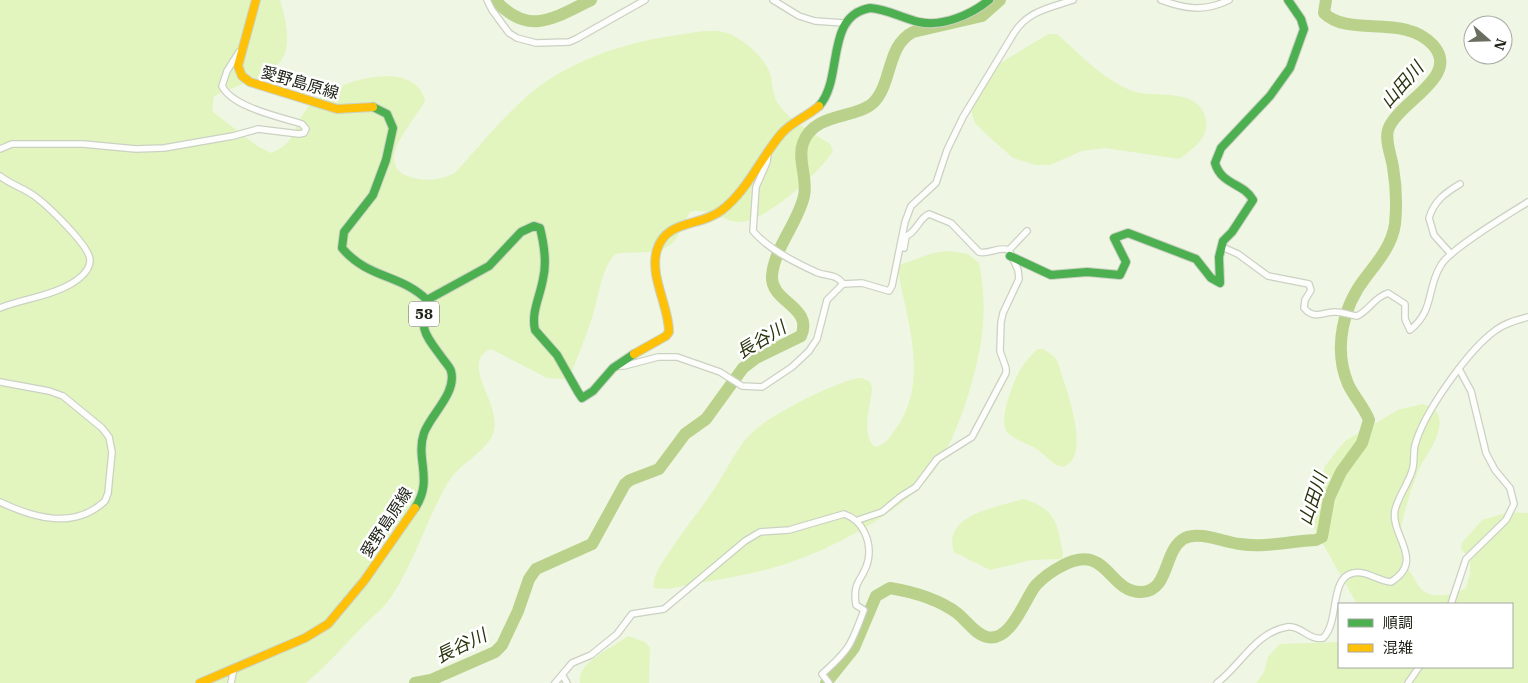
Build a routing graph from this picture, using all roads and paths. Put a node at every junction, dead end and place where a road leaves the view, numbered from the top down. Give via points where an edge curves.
1 (256, 0) edge
2 (487, 0) edge
3 (645, 0) edge
4 (772, 0) edge
5 (989, 0) edge
6 (1073, 0) edge
7 (1161, 0) edge
8 (1229, 0) edge
9 (1288, 0) edge
10 (844, 24) junction
11 (246, 41) junction
12 (0, 150) edge
13 (768, 153) junction
14 (0, 176) edge
15 (1460, 184) dead end
16 (1528, 202) edge
17 (911, 206) junction
18 (1027, 231) dead end
19 (906, 236) junction
20 (1222, 247) junction
21 (1009, 253) junction
22 (1451, 254) junction
23 (894, 280) junction
24 (843, 284) junction
25 (427, 300) junction
26 (0, 308) edge
27 (1528, 317) edge
28 (616, 366) junction
29 (1459, 370) junction
30 (0, 382) edge
31 (0, 502) edge
32 (858, 520) junction
33 (1451, 603) edge
34 (234, 668) junction
35 (1418, 668) edge
36 (562, 676) junction
37 (213, 680) edge
38 (827, 681) edge
39 (200, 683) edge
40 (231, 683) edge
41 (555, 683) edge
42 (567, 683) edge
43 (1217, 683) edge
44 (1408, 683) edge

1 - 11 street, 愛野島原線 / 58
2 - 3 street via 509,33 536,43 576,39
4 - 10 street via 815,22
5 - 10 street via 969,14 926,24 870,8 851,15
6 - 17 street via 1042,10 1021,22 963,117 936,183
7 - 8 street via 1182,8 1198,9
9 - 20 street via 1303,24 1290,68 1270,96 1221,148 1216,163 1221,176 1250,193 1253,200
10 - 13 street via 825,98 791,123
11 - 12 street via 227,70 222,86 225,92 244,104 302,124 306,129 304,133 258,129 164,148 12,144
11 - 25 street, 愛野島原線 / 58 via 238,66 242,76 250,82 337,109 372,107 387,114 394,128 386,160 373,195 344,232 342,248 358,267 420,291
13 - 24 street via 756,186 754,233 776,250 815,272 837,277
13 - 28 street via 753,176 721,211 709,218 677,226 667,232 659,243 655,255 669,332
14 - 26 street via 52,211 80,242 90,261 86,272 68,286
15 - 22 street via 1438,200 1429,218 1434,235
16 - 22 street
17 - 19 street
17 - 23 street
18 - 21 street
19 - 21 street via 929,214 951,223 978,252 985,254 1000,248
19 - 23 street
20 - 21 street via 1220,283 1211,278 1196,259 1128,233 1114,238 1126,262 1124,270 1115,276 1087,272 1051,275
20 - 22 street via 1238,254 1268,276 1309,284 1311,290 1304,308 1322,316 1333,312 1360,315 1373,300 1388,293 1405,304 1405,319 1410,330 1425,315 1439,267
21 - 32 street via 1019,279 1001,322 1000,351 1006,374 972,437 937,459 916,487 882,512
23 - 24 street via 887,291 862,283
24 - 28 street via 827,300 814,346 792,367 762,387 749,388 678,357 658,357
25 - 28 street via 489,266 521,232 534,226 540,228 544,244 544,276 534,327 538,337 557,354 582,398 587,397
25 - 34 street, 愛野島原線 / 58 via 422,320 426,336 451,370 452,381 424,433 426,483 417,504 364,581 328,624 305,638
27 - 29 street via 1497,329
29 - 33 street via 1471,391 1486,453 1510,488 1514,504 1506,520 1466,559
29 - 43 street via 1424,422 1415,445 1413,468 1396,507 1395,520 1406,548 1403,572 1391,582 1353,572 1346,576 1338,589 1333,623 1323,638 1312,638 1298,628 1279,629 1257,644
30 - 31 street via 64,396 109,437 112,459 105,501 92,511 55,520 21,512
32 - 36 street via 844,514 789,530 760,532 664,609 632,614 617,634 591,655 572,663
32 - 38 street via 865,534 869,557 854,592 856,605 864,610 851,645 822,674
34 - 37 street, 愛野島原線 / 58
34 - 40 street
35 - 44 street
36 - 41 street
36 - 42 street
37 - 39 street, 愛野島原線 / 58

